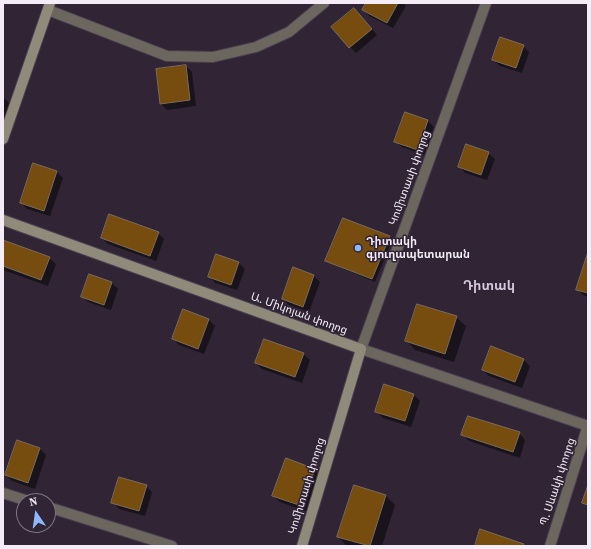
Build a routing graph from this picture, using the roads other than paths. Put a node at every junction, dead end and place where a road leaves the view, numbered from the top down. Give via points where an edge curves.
1 (324, 3) edge
2 (486, 3) edge
3 (49, 6) edge
4 (3, 139) edge
5 (3, 220) edge
6 (361, 349) junction
7 (588, 425) edge
8 (3, 493) edge
9 (16, 497) edge
10 (56, 510) edge
11 (172, 546) edge
12 (302, 546) edge
13 (550, 546) edge

1 - 3 street via 289,32 256,47 213,57 167,56
2 - 6 street, Կոմիտասի փողոց
3 - 4 main road
5 - 6 main road, Ա. Միկոյան փողոց
6 - 7 street, Ա. Միկոյան փողոց
6 - 12 main road, Կոմիտասի փողոց
7 - 13 street, Պ. Սևակի փողոց
8 - 9 street
10 - 11 street

